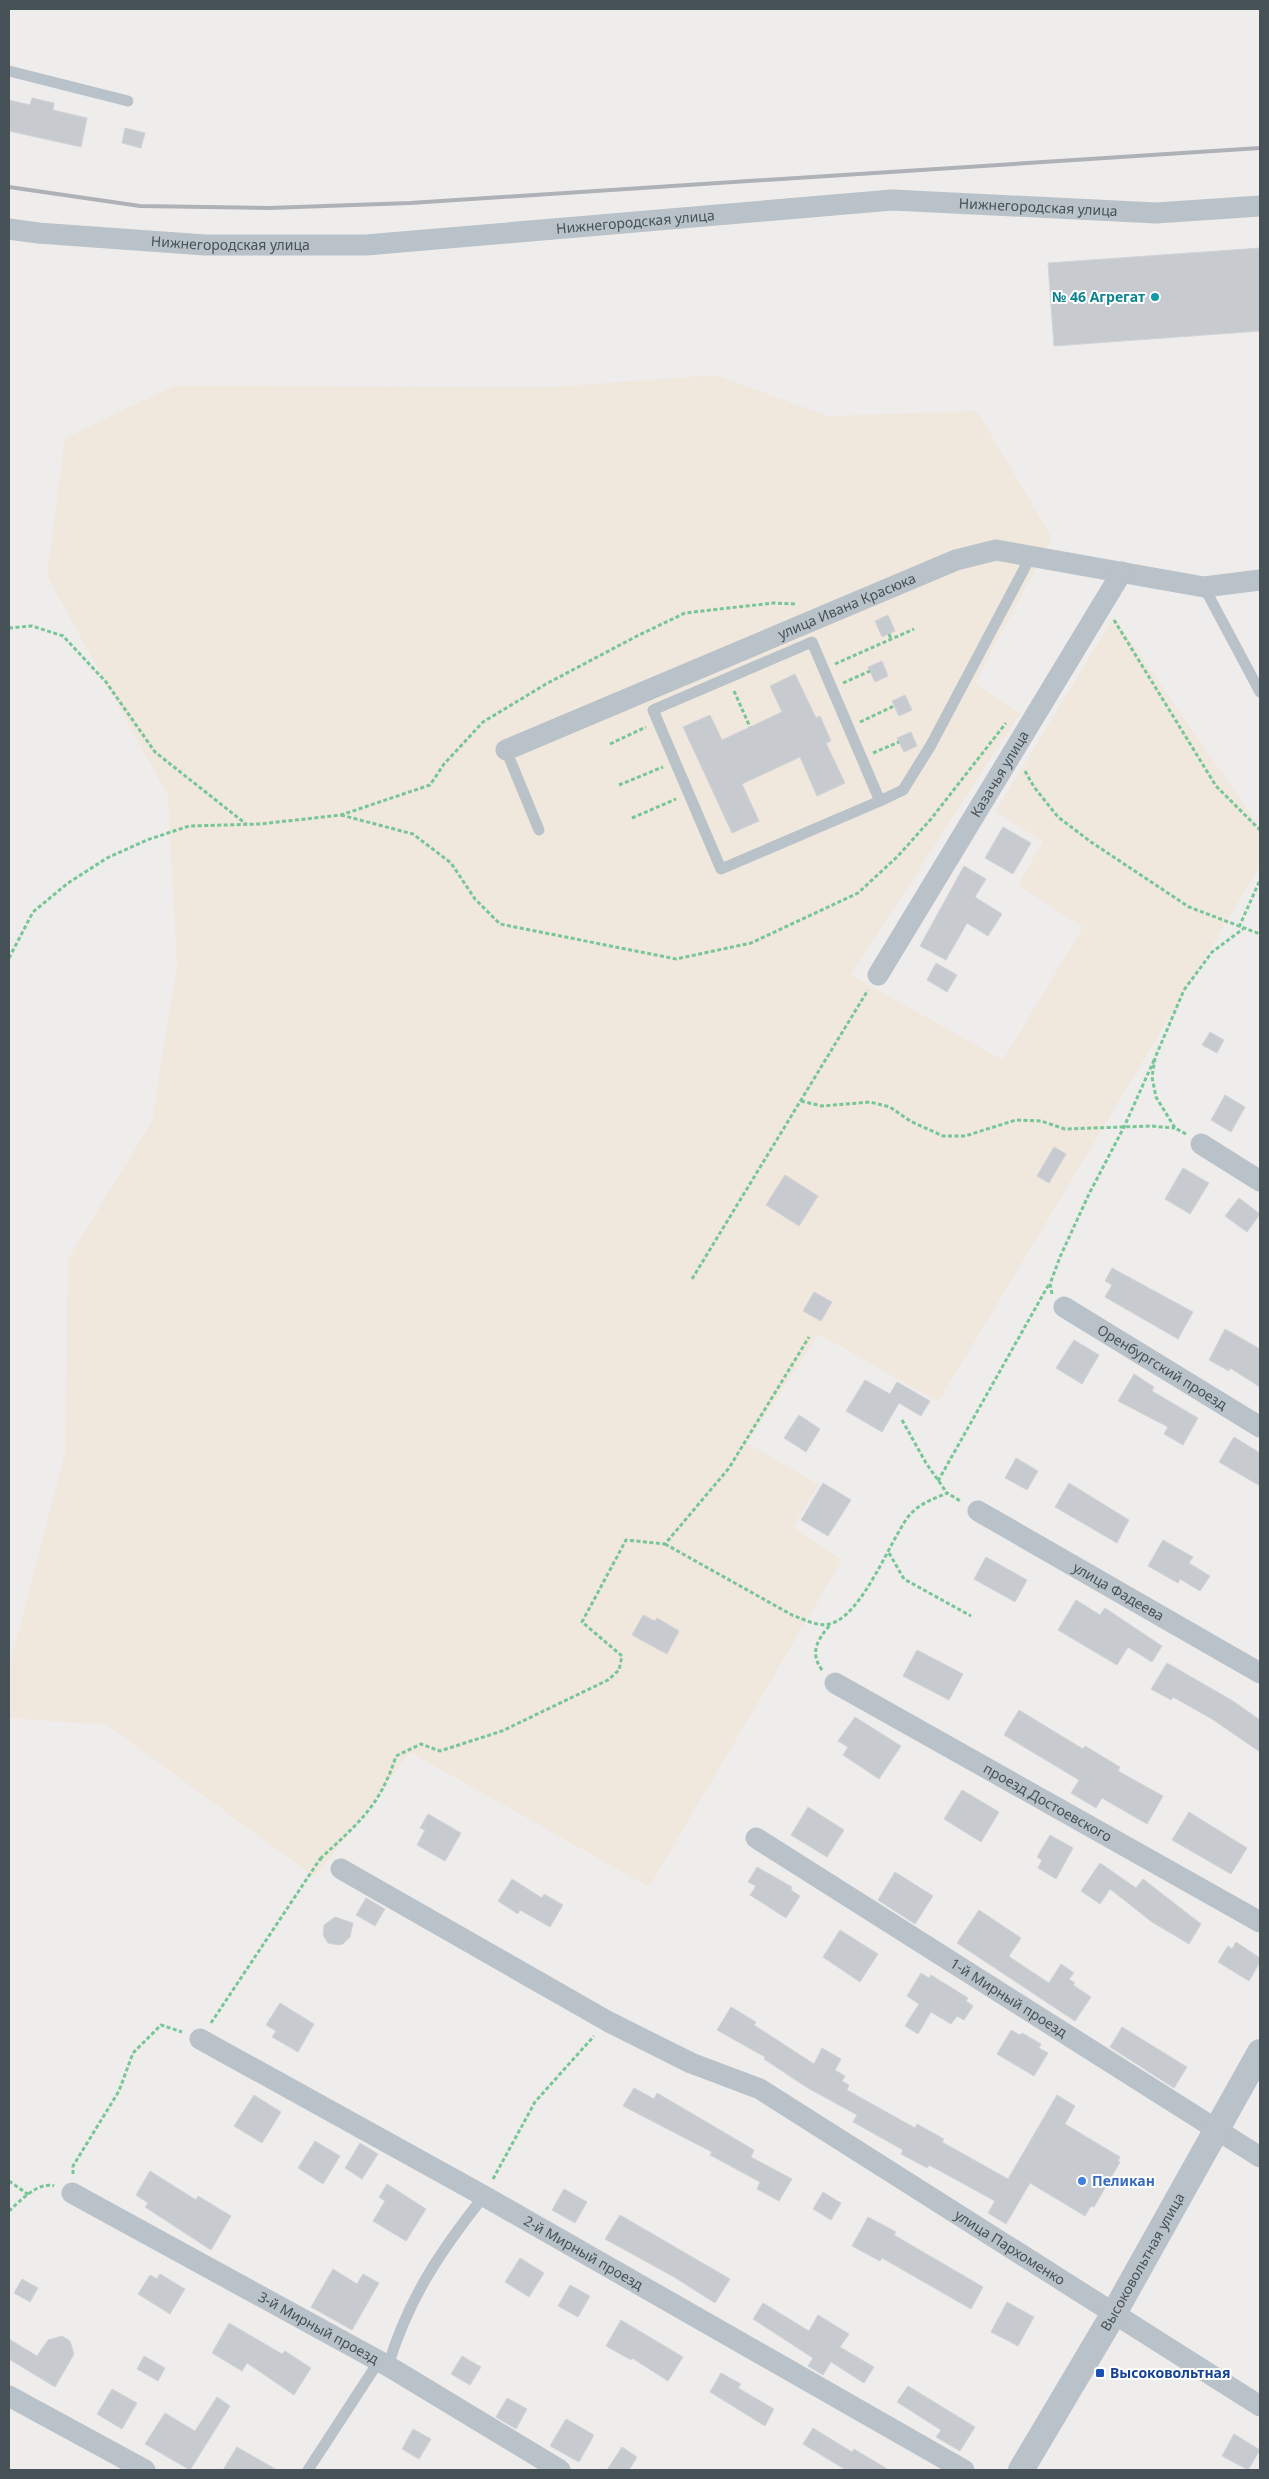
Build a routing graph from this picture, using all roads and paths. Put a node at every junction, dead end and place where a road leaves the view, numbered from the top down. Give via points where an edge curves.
1 (9, 71) edge
2 (128, 101) dead end
3 (1260, 206) edge
4 (9, 229) edge
5 (1031, 556) junction
6 (1122, 572) junction
7 (1260, 580) edge
8 (1204, 587) junction
9 (1104, 603) junction
10 (800, 604) dead end
11 (9, 628) edge
12 (914, 629) dead end
13 (889, 634) dead end
14 (891, 639) junction
15 (823, 669) junction
16 (870, 671) dead end
17 (728, 678) junction
18 (831, 688) junction
19 (1260, 692) edge
20 (894, 706) dead end
21 (658, 722) junction
22 (750, 727) dead end
23 (848, 728) junction
24 (899, 742) dead end
25 (610, 744) dead end
26 (506, 750) joint
27 (1014, 750) junction
28 (861, 759) junction
29 (675, 762) junction
30 (620, 786) dead end
31 (688, 793) junction
32 (880, 801) junction
33 (632, 818) dead end
34 (246, 824) junction
35 (539, 830) dead end
36 (1260, 830) edge
37 (1260, 880) edge
38 (1239, 927) junction
39 (1244, 928) junction
40 (1260, 934) edge
41 (9, 958) edge
42 (878, 975) joint
43 (1155, 1058) junction
44 (801, 1101) junction
45 (1124, 1127) junction
46 (1175, 1128) junction
47 (1201, 1144) joint
48 (1260, 1180) edge
49 (692, 1280) dead end
50 (1050, 1284) junction
51 (1064, 1307) joint
52 (809, 1337) dead end
53 (902, 1420) dead end
54 (1260, 1427) edge
55 (938, 1481) junction
56 (947, 1493) junction
57 (978, 1511) joint
58 (665, 1544) junction
59 (889, 1553) junction
60 (971, 1616) dead end
61 (830, 1624) junction
62 (1260, 1673) edge
63 (835, 1683) joint
64 (756, 1838) dead end
65 (320, 1859) junction
66 (340, 1869) joint
67 (1260, 1922) edge
68 (609, 2022) junction
69 (200, 2039) junction
70 (1260, 2052) edge
71 (1217, 2131) junction
72 (1260, 2157) edge
73 (9, 2181) edge
74 (72, 2193) junction
75 (29, 2195) junction
76 (484, 2196) junction
77 (9, 2211) edge
78 (1113, 2315) junction
79 (383, 2363) junction
80 (9, 2396) edge
81 (1260, 2406) edge
82 (145, 2470) edge
83 (308, 2470) edge
84 (560, 2470) edge
85 (964, 2470) edge
86 (1021, 2470) edge

1 - 2 lane
3 - 4 street, Нижнегородская улица via 1156,214 892,200 366,245 205,245
5 - 6 street, улица Ивана Красюка
5 - 26 street, улица Ивана Красюка via 996,550 956,560
5 - 32 lane via 903,790
6 - 8 street, улица Ивана Красюка
6 - 9 street, Казачья улица
7 - 8 street, улица Ивана Красюка
8 - 19 lane
9 - 27 street, Казачья улица
9 - 36 path via 1216,786
10 - 34 path via 685,613 546,684 484,722 444,764 430,785 341,815
11 - 34 path via 32,626 63,636 106,682 155,752
12 - 14 path
13 - 14 path
14 - 15 path
15 - 17 lane via 812,642
15 - 18 lane
16 - 18 path
17 - 21 lane via 653,710
17 - 22 path
18 - 23 lane
20 - 23 path
21 - 25 path
21 - 29 lane
23 - 28 lane
24 - 28 path
26 - 35 lane
27 - 38 path via 1034,787 1058,817 1189,907
27 - 42 street, Казачья улица
28 - 32 lane
29 - 30 path
29 - 31 lane
31 - 32 lane via 721,869
31 - 33 path
34 - 41 path via 189,826 106,858 33,912
37 - 38 path
38 - 39 path
39 - 40 path
39 - 43 path via 1212,952 1184,990
42 - 44 path
43 - 45 path
43 - 46 path via 1152,1077 1156,1097
44 - 45 path via 822,1106 870,1102 890,1107 910,1121 943,1136 965,1136 1016,1120 1041,1121 1065,1129
44 - 49 path
45 - 46 path
45 - 50 path via 1089,1194
46 - 47 path
47 - 48 street
50 - 51 path via 1052,1294
50 - 55 path
51 - 54 street, Оренбургский проезд
52 - 58 path via 729,1468
53 - 55 path
55 - 56 path
56 - 57 path
56 - 59 path via 922,1504 908,1517
57 - 62 street, улица Фадеева
58 - 61 path via 792,1615 814,1624
58 - 65 path via 626,1540 582,1622 622,1656 619,1670 608,1680 502,1731 440,1751 421,1744 396,1756 388,1780 372,1809
59 - 60 path via 904,1578
59 - 61 path via 860,1598 847,1613
61 - 63 path via 815,1647 820,1667
63 - 67 street, проезд Достоевского
64 - 71 street, 1-й Мирный проезд
65 - 66 path
65 - 69 path
66 - 68 street, улица Пархоменко
68 - 76 path via 535,2102
68 - 78 street, улица Пархоменко via 691,2062 760,2089
69 - 74 path via 161,2025 133,2053 119,2090 73,2166
69 - 76 street, 2-й Мирный проезд
70 - 71 street, Высоковольтная улица
71 - 72 street, 1-й Мирный проезд
71 - 78 street, Высоковольтная улица
73 - 75 path
74 - 75 path via 48,2184
74 - 79 street, 3-й Мирный проезд
75 - 77 path
76 - 79 lane via 452,2236 420,2287
76 - 85 street, 2-й Мирный проезд
78 - 81 street, улица Пархоменко
78 - 86 street, Высоковольтная улица
79 - 83 lane
79 - 84 street, 3-й Мирный проезд
80 - 82 street

